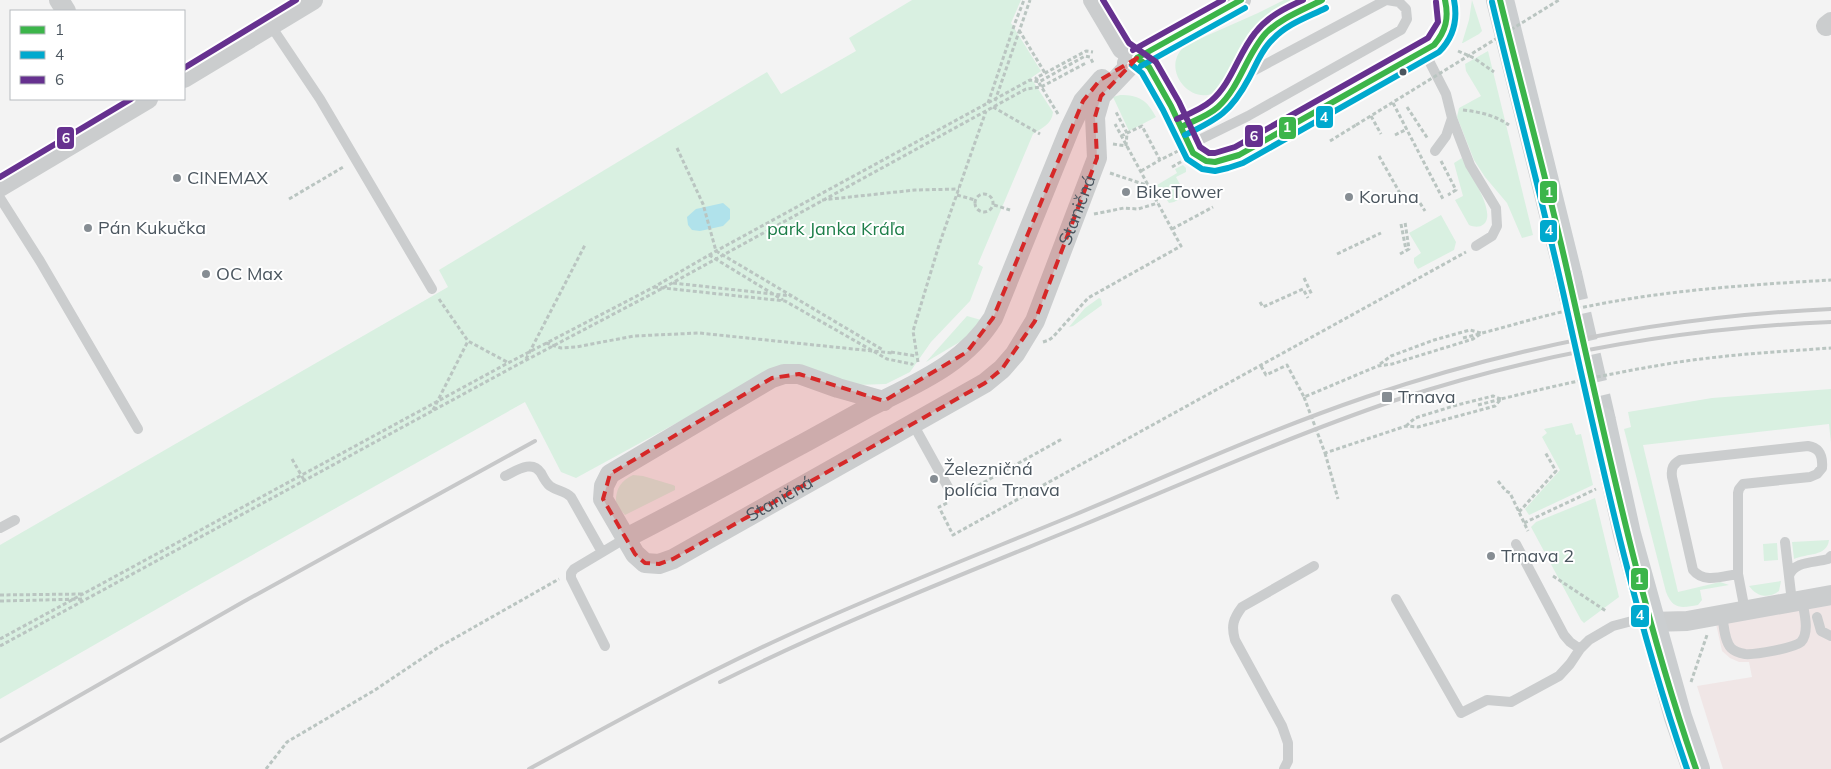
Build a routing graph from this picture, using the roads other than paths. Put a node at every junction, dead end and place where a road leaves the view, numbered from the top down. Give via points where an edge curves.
1 (313, 0) edge
2 (1093, 0) edge
3 (1241, 0) edge
4 (1322, 0) edge
5 (1387, 0) edge
6 (1445, 0) edge
7 (1500, 0) edge
8 (271, 26) junction
9 (1424, 51) junction
10 (1137, 58) junction
11 (185, 77) edge
12 (1237, 80) junction
13 (144, 100) edge
14 (123, 105) edge
15 (1451, 113) junction
16 (1181, 127) junction
17 (1189, 144) junction
18 (1435, 151) dead end
19 (0, 187) edge
20 (0, 198) edge
21 (1476, 246) road end
22 (1568, 274) tunnel mouth
23 (432, 289) road end
24 (884, 401) junction
25 (1602, 421) tunnel mouth
26 (913, 424) junction
27 (138, 429) dead end
28 (505, 476) dead end
29 (949, 490) dead end
30 (15, 520) dead end
31 (0, 528) edge
32 (626, 538) junction
33 (1785, 542) dead end
34 (1516, 544) dead end
35 (602, 552) junction
36 (1831, 556) edge
37 (1314, 566) dead end
38 (1738, 574) junction
39 (1789, 576) junction
40 (1831, 595) edge
41 (1396, 599) dead end
42 (1797, 601) junction
43 (1745, 610) junction
44 (1817, 617) dead end
45 (1651, 622) junction
46 (1716, 622) junction
47 (1831, 636) edge
48 (605, 646) dead end
49 (1580, 648) junction
50 (1284, 769) edge
51 (1696, 769) edge

1 - 8 street
2 - 10 street via 1122,49
3 - 10 street
4 - 12 lane via 1273,27 1262,38
5 - 12 lane
5 - 17 lane via 1399,2 1406,9 1407,19 1401,30 1248,116
6 - 9 lane via 1447,24 1443,36
7 - 22 street
8 - 11 street
8 - 23 lane via 320,99
9 - 15 lane via 1446,94
9 - 17 lane via 1239,155 1226,160 1206,161 1194,153
10 - 16 lane via 1150,67
10 - 24 street, Staničná via 1100,80 1083,101 993,318 983,335 967,352
10 - 26 street, Staničná via 1101,96 1095,117 1097,158 1035,321 1015,354 985,383
12 - 16 lane via 1218,107
13 - 14 street
14 - 19 street
15 - 18 lane via 1446,136
15 - 21 lane via 1470,164 1496,208 1497,226 1492,236
16 - 17 lane
20 - 27 lane
24 - 32 street, Staničná
24 - 32 street, Staničná via 799,374 772,378 610,474 604,486 603,499
25 - 45 street via 1626,534
26 - 29 lane
26 - 32 street, Staničná via 673,559 659,564 645,563 635,554
28 - 35 lane via 526,466 538,470 548,486 571,497
30 - 31 lane
32 - 35 lane
33 - 39 lane
34 - 49 lane via 1564,635
35 - 48 lane via 574,569 571,578
36 - 39 lane via 1795,567
37 - 50 lane via 1242,607 1234,617 1232,629 1282,726 1288,743 1288,761
38 - 38 lane via 1739,489 1743,484 1817,474 1822,468 1822,459 1814,447 1675,463 1672,477 1694,570 1705,578
38 - 43 lane
39 - 42 lane
40 - 42 street
41 - 49 lane via 1461,713 1487,700 1511,702 1559,676
42 - 43 street
42 - 46 lane via 1806,631 1802,641 1792,647 1737,653 1730,648
43 - 46 street
44 - 47 lane via 1821,631
45 - 46 street
45 - 49 lane via 1632,621 1613,626
45 - 51 street

